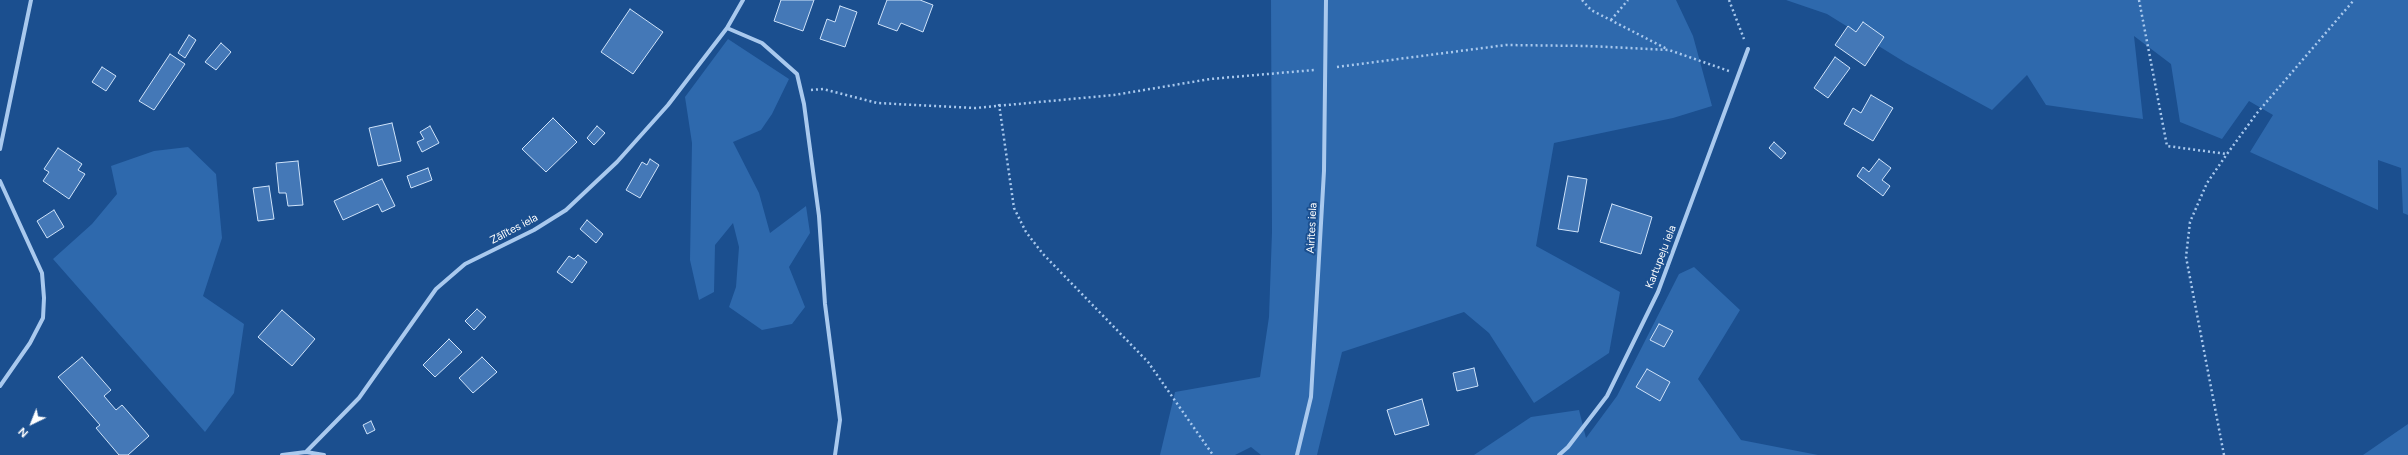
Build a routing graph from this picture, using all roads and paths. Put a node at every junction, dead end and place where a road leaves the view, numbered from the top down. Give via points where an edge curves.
1 (31, 0) edge
2 (743, 0) edge
3 (1326, 0) edge
4 (1582, 0) edge
5 (1628, 0) edge
6 (1729, 0) edge
7 (2139, 0) edge
8 (2354, 0) edge
9 (1611, 20) junction
10 (727, 28) junction
11 (1748, 49) joint
12 (1669, 50) junction
13 (1325, 69) junction
14 (1738, 74) junction
15 (801, 90) junction
16 (999, 104) junction
17 (0, 149) edge
18 (2227, 154) junction
19 (0, 181) edge
20 (0, 386) edge
21 (306, 452) junction
22 (282, 455) edge
23 (324, 455) edge
24 (835, 455) edge
25 (1213, 455) edge
26 (1297, 455) edge
27 (1559, 455) edge
28 (2224, 455) edge

1 - 17 street
2 - 10 street, Zālītes iela
3 - 13 street, Airītes iela
4 - 9 path via 1592,10
5 - 9 path
6 - 11 path
7 - 18 path via 2167,146
8 - 18 path via 2257,113
9 - 12 path
10 - 15 street via 762,42 797,74
10 - 21 street, Zālītes iela via 668,105 617,162 566,210 534,230 465,264 436,289 359,398
11 - 14 street, Kartupeļu iela
12 - 13 path via 1506,45
12 - 14 path
13 - 16 path via 1210,78 1114,94
13 - 26 street, Airītes iela via 1324,171 1311,396
14 - 27 street, Kartupeļu iela via 1658,292 1607,396
15 - 16 path via 824,90 878,103 975,108
15 - 24 street via 819,216 825,304 840,420
16 - 25 path via 1014,208 1026,232 1043,254 1148,362
18 - 28 path via 2207,183 2190,222 2186,257
19 - 20 street via 42,273 44,298 43,318 30,343
21 - 22 street
21 - 23 street

